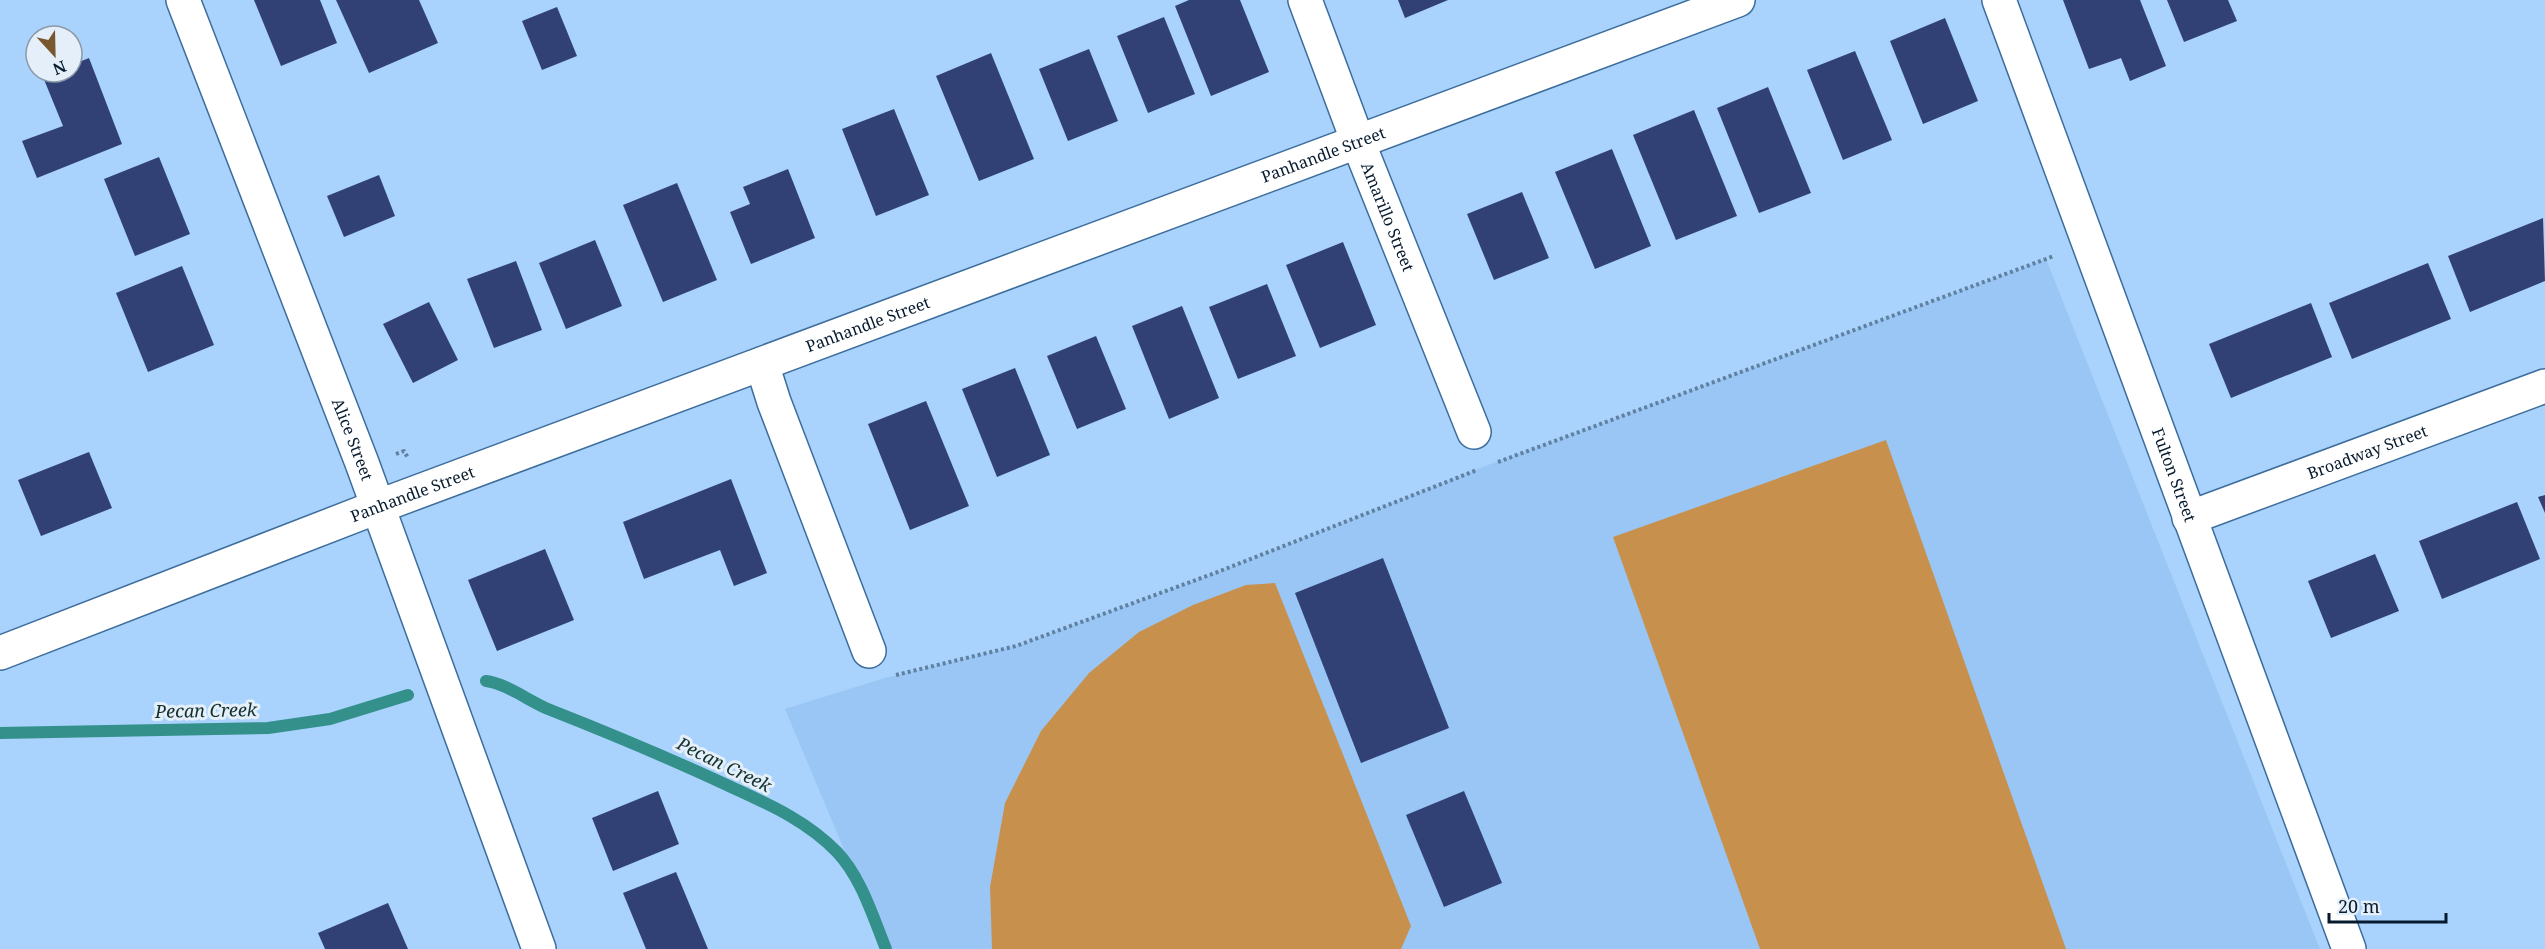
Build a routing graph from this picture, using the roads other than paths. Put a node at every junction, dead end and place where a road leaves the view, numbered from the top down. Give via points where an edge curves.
1 (183, 0) edge
2 (1305, 0) edge
3 (1738, 0) edge
4 (1999, 0) edge
5 (1358, 142) junction
6 (762, 364) junction
7 (2545, 386) edge
8 (1474, 432) dead end
9 (377, 507) junction
10 (2189, 518) junction
11 (869, 651) dead end
12 (0, 653) edge
13 (539, 949) edge
14 (2349, 949) edge

1 - 9 street, Alice Street
2 - 5 street, Amarillo Street
3 - 5 street, Panhandle Street
4 - 10 street, Fulton Street
5 - 6 street, Panhandle Street
5 - 8 street, Amarillo Street
6 - 9 street, Panhandle Street
6 - 11 street
7 - 10 street, Broadway Street
9 - 12 street, Panhandle Street
9 - 13 street, Alice Street
10 - 14 street, Fulton Street

